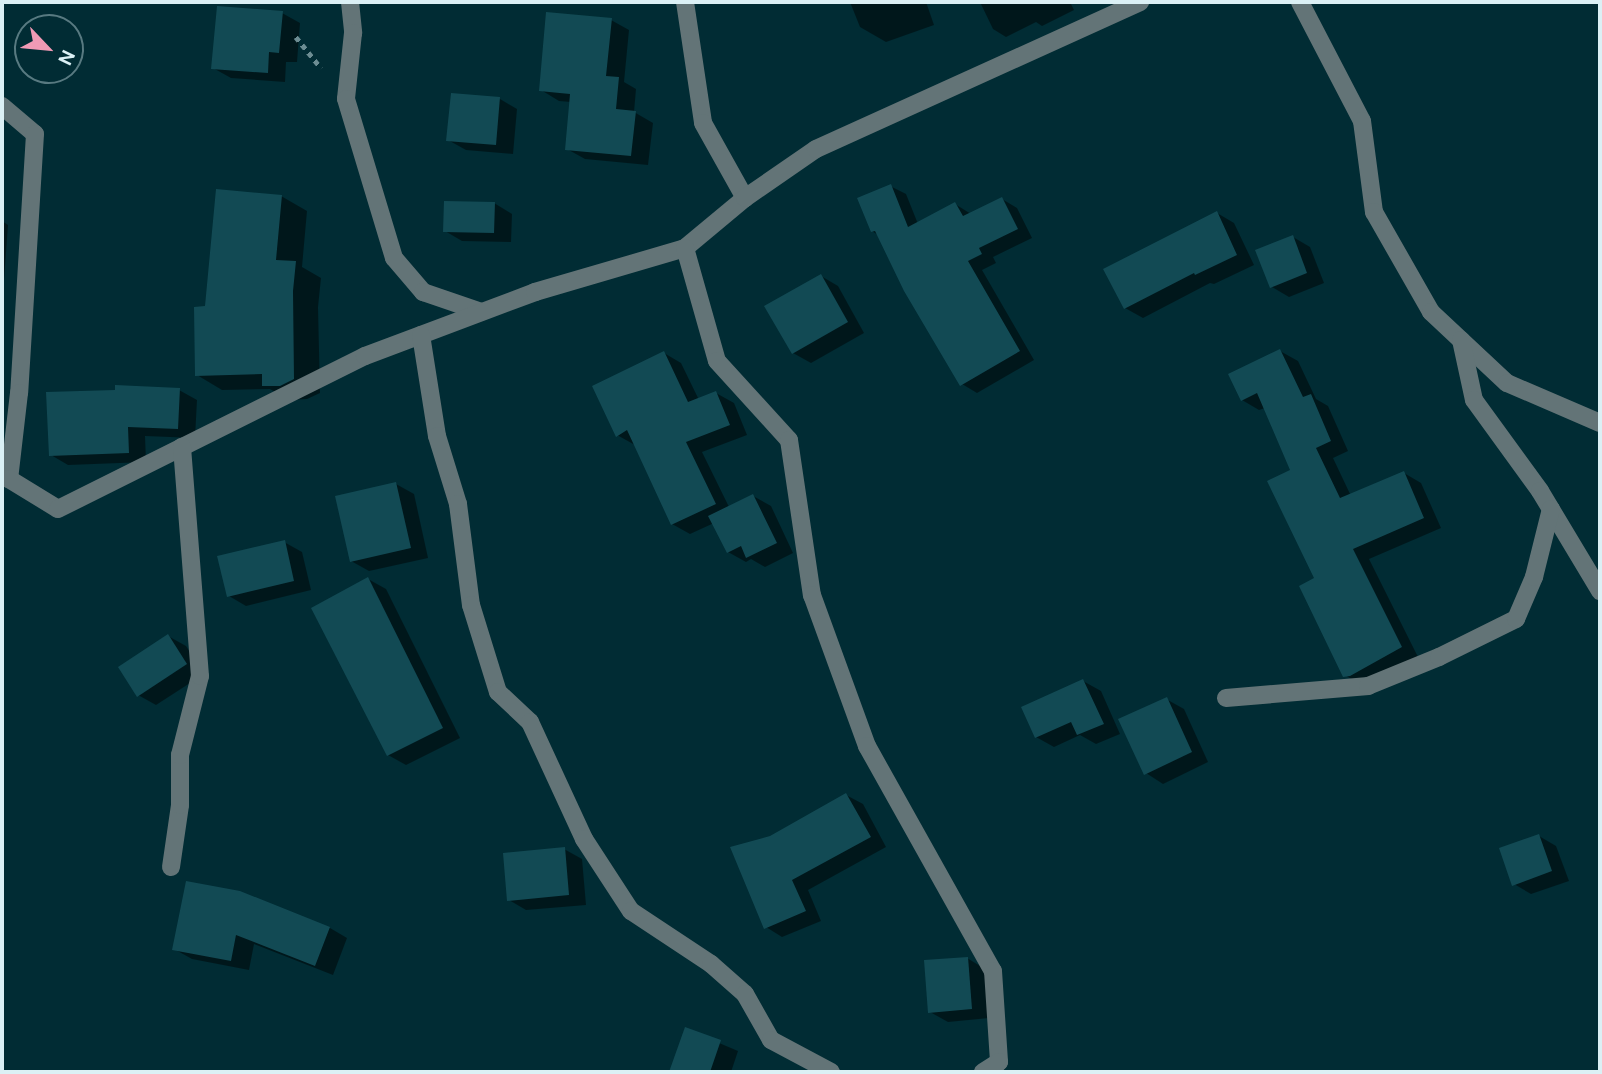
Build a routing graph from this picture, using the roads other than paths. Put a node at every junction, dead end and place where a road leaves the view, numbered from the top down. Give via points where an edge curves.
1 (350, 2) edge
2 (685, 2) edge
3 (1140, 2) edge
4 (1300, 2) edge
5 (2, 106) edge
6 (745, 198) junction
7 (685, 248) junction
8 (481, 312) junction
9 (421, 334) junction
10 (1461, 340) junction
11 (1600, 423) edge
12 (182, 447) junction
13 (1551, 509) junction
14 (1600, 591) edge
15 (1226, 698) dead end
16 (171, 867) dead end
17 (831, 1072) edge
18 (983, 1072) edge

1 - 8 street via 353,33 345,99 394,258 424,292
2 - 6 street via 703,123
3 - 6 street via 816,149
4 - 10 street via 1362,121 1374,212 1432,312
5 - 12 street via 35,134 19,393 9,479 58,509
6 - 7 street
7 - 8 street
7 - 18 street via 717,361 789,440 812,595 867,746 993,971 999,1062
8 - 9 street
9 - 12 street via 365,355
9 - 17 street via 437,436 458,504 471,605 498,692 530,722 584,839 631,911 711,964 745,994 771,1040
10 - 11 street via 1507,383
10 - 13 street via 1474,400
12 - 16 street via 200,676 180,755 180,805
13 - 14 street
13 - 15 street via 1534,577 1516,619 1368,686

